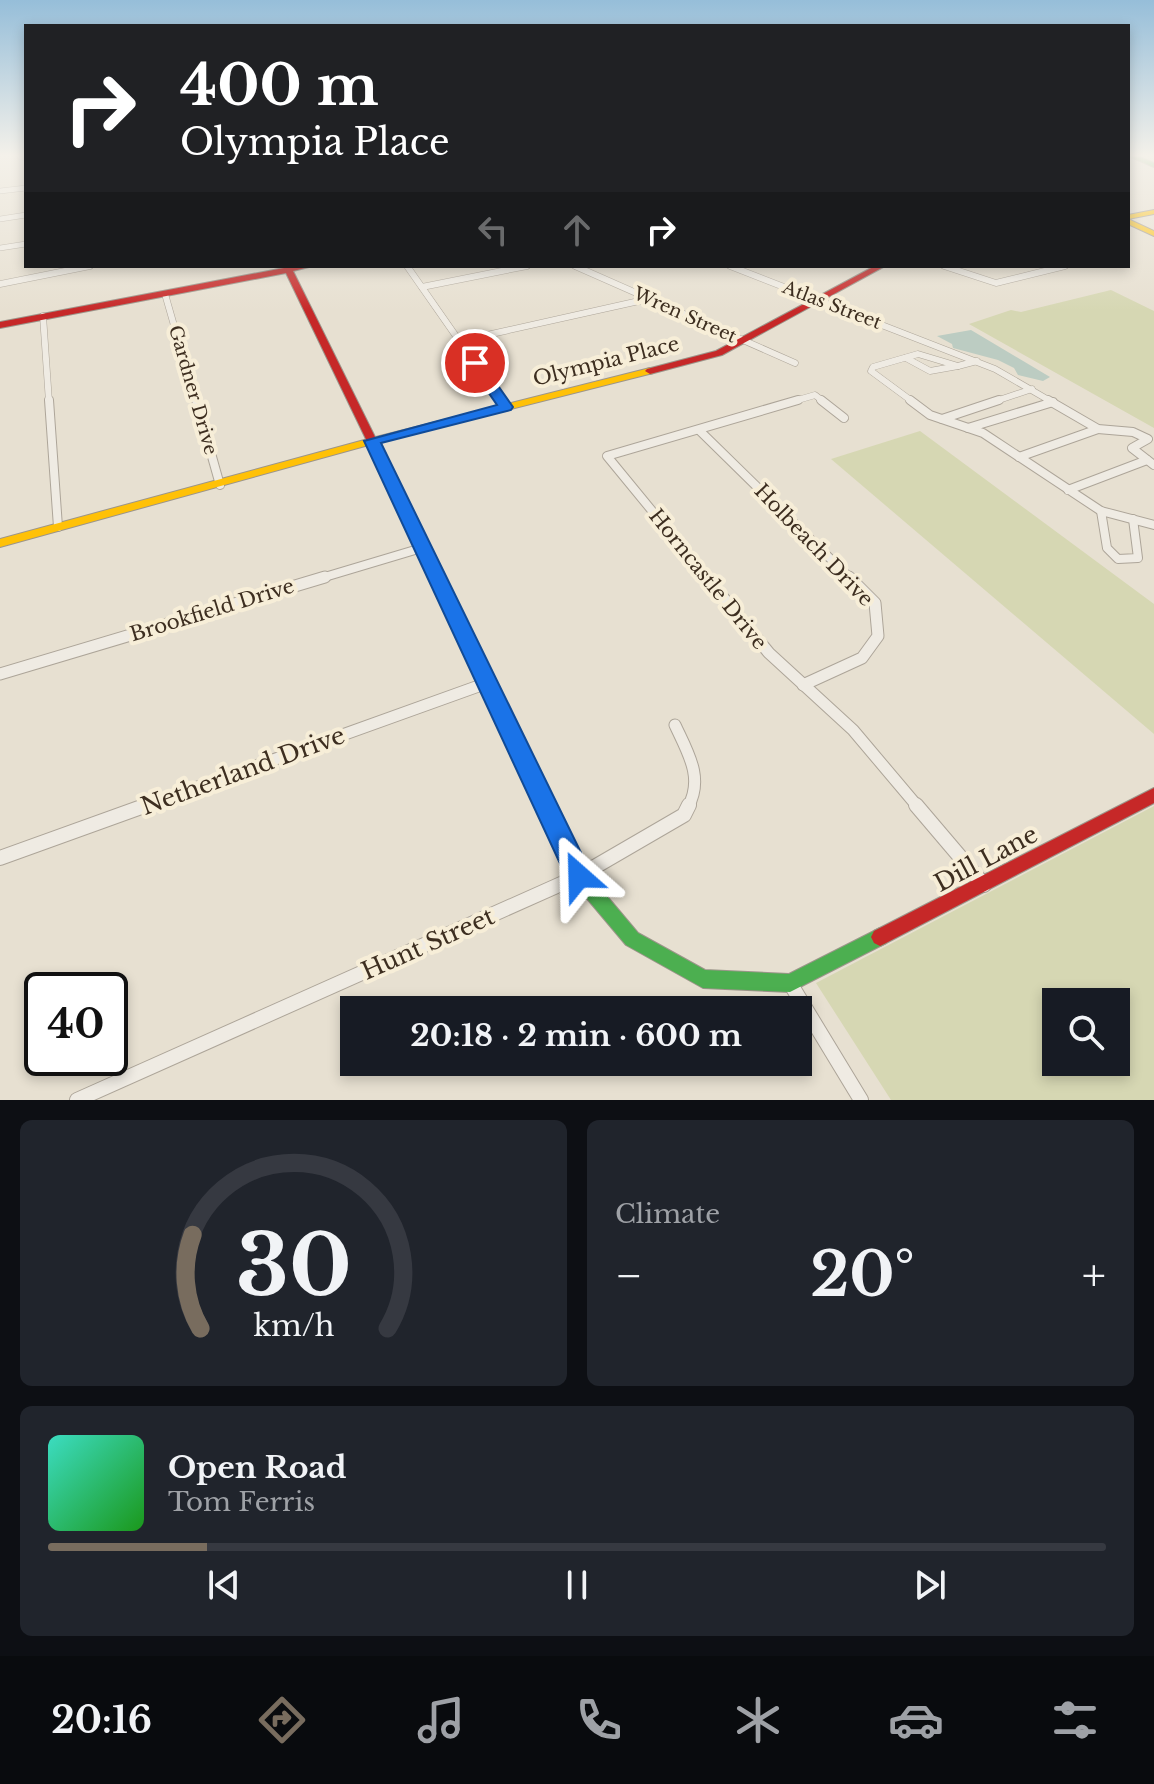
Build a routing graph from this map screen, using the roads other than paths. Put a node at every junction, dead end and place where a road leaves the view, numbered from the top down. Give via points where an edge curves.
1 (1154, 210) edge
2 (24, 215) edge
3 (1130, 216) edge
4 (1130, 217) edge
5 (0, 219) edge
6 (1154, 231) edge
7 (24, 244) edge
8 (0, 248) edge
9 (80, 268) edge
10 (288, 268) edge
11 (408, 268) edge
12 (517, 268) edge
13 (579, 268) edge
14 (735, 268) edge
15 (877, 268) edge
16 (950, 268) edge
17 (1057, 268) edge
18 (0, 284) edge
19 (422, 287) junction
20 (165, 294) junction
21 (649, 299) junction
22 (816, 299) junction
23 (43, 316) junction
24 (0, 325) edge
25 (460, 341) junction
26 (745, 341) junction
27 (977, 361) junction
28 (795, 363) dead end
29 (1032, 389) junction
30 (1053, 402) junction
31 (505, 407) junction
32 (844, 418) dead end
33 (942, 419) junction
34 (968, 428) junction
35 (1098, 429) junction
36 (699, 430) junction
37 (372, 441) junction
38 (1019, 457) junction
39 (1150, 462) edge
40 (220, 485) junction
41 (1068, 490) junction
42 (1101, 511) junction
43 (1133, 519) junction
44 (1154, 525) edge
45 (58, 527) junction
46 (0, 543) edge
47 (425, 547) junction
48 (0, 674) edge
49 (487, 683) junction
50 (803, 685) junction
51 (675, 725) dead end
52 (1154, 795) edge
53 (0, 858) edge
54 (579, 876) junction
55 (984, 885) junction
56 (790, 983) junction
57 (77, 1100) edge
58 (861, 1100) edge

1 - 3 street
2 - 5 street
4 - 6 street
7 - 8 street
9 - 18 street
10 - 20 street
10 - 37 street
11 - 19 street
12 - 19 street
13 - 21 street, Wren Street
14 - 22 street, Atlas Street
15 - 22 street, Olympia Place
16 - 17 street via 996,283
19 - 25 street
20 - 23 street
20 - 40 street, Gardner Drive
21 - 25 street
21 - 26 street, Wren Street
22 - 26 street, Olympia Place
22 - 27 street, Atlas Street
23 - 24 street
23 - 45 street
25 - 31 street
26 - 28 street, Wren Street
26 - 31 street, Olympia Place via 719,353
27 - 29 street, Atlas Street
27 - 33 street via 958,366 918,354 873,367 871,371
29 - 30 street, Atlas Street
29 - 33 street
30 - 34 street
30 - 35 street, Atlas Street
31 - 37 street, Olympia Place
32 - 36 street, Horncastle Drive via 815,395
33 - 34 street
34 - 38 street
35 - 38 street
35 - 39 street via 1109,433 1127,428 1148,439 1132,448
36 - 50 street, Holbeach Drive via 875,603 882,630 868,654
36 - 50 street, Horncastle Drive via 607,456 769,653
37 - 40 street, Olympia Place
37 - 47 street
38 - 41 street
39 - 41 street
40 - 45 street, Olympia Place
41 - 42 street
42 - 43 street
42 - 43 street via 1101,543 1126,560 1138,558
43 - 44 street
45 - 46 street, Olympia Place
47 - 48 street, Brookfield Drive
47 - 49 street
49 - 53 street, Netherland Drive
49 - 54 street
50 - 55 street, Horncastle Drive via 853,730
51 - 54 street, Hunt Street via 693,763 697,791 684,815
52 - 55 street, Dill Lane
54 - 56 street via 632,939 703,979
54 - 57 street, Hunt Street
55 - 56 street, Dill Lane
56 - 58 street

